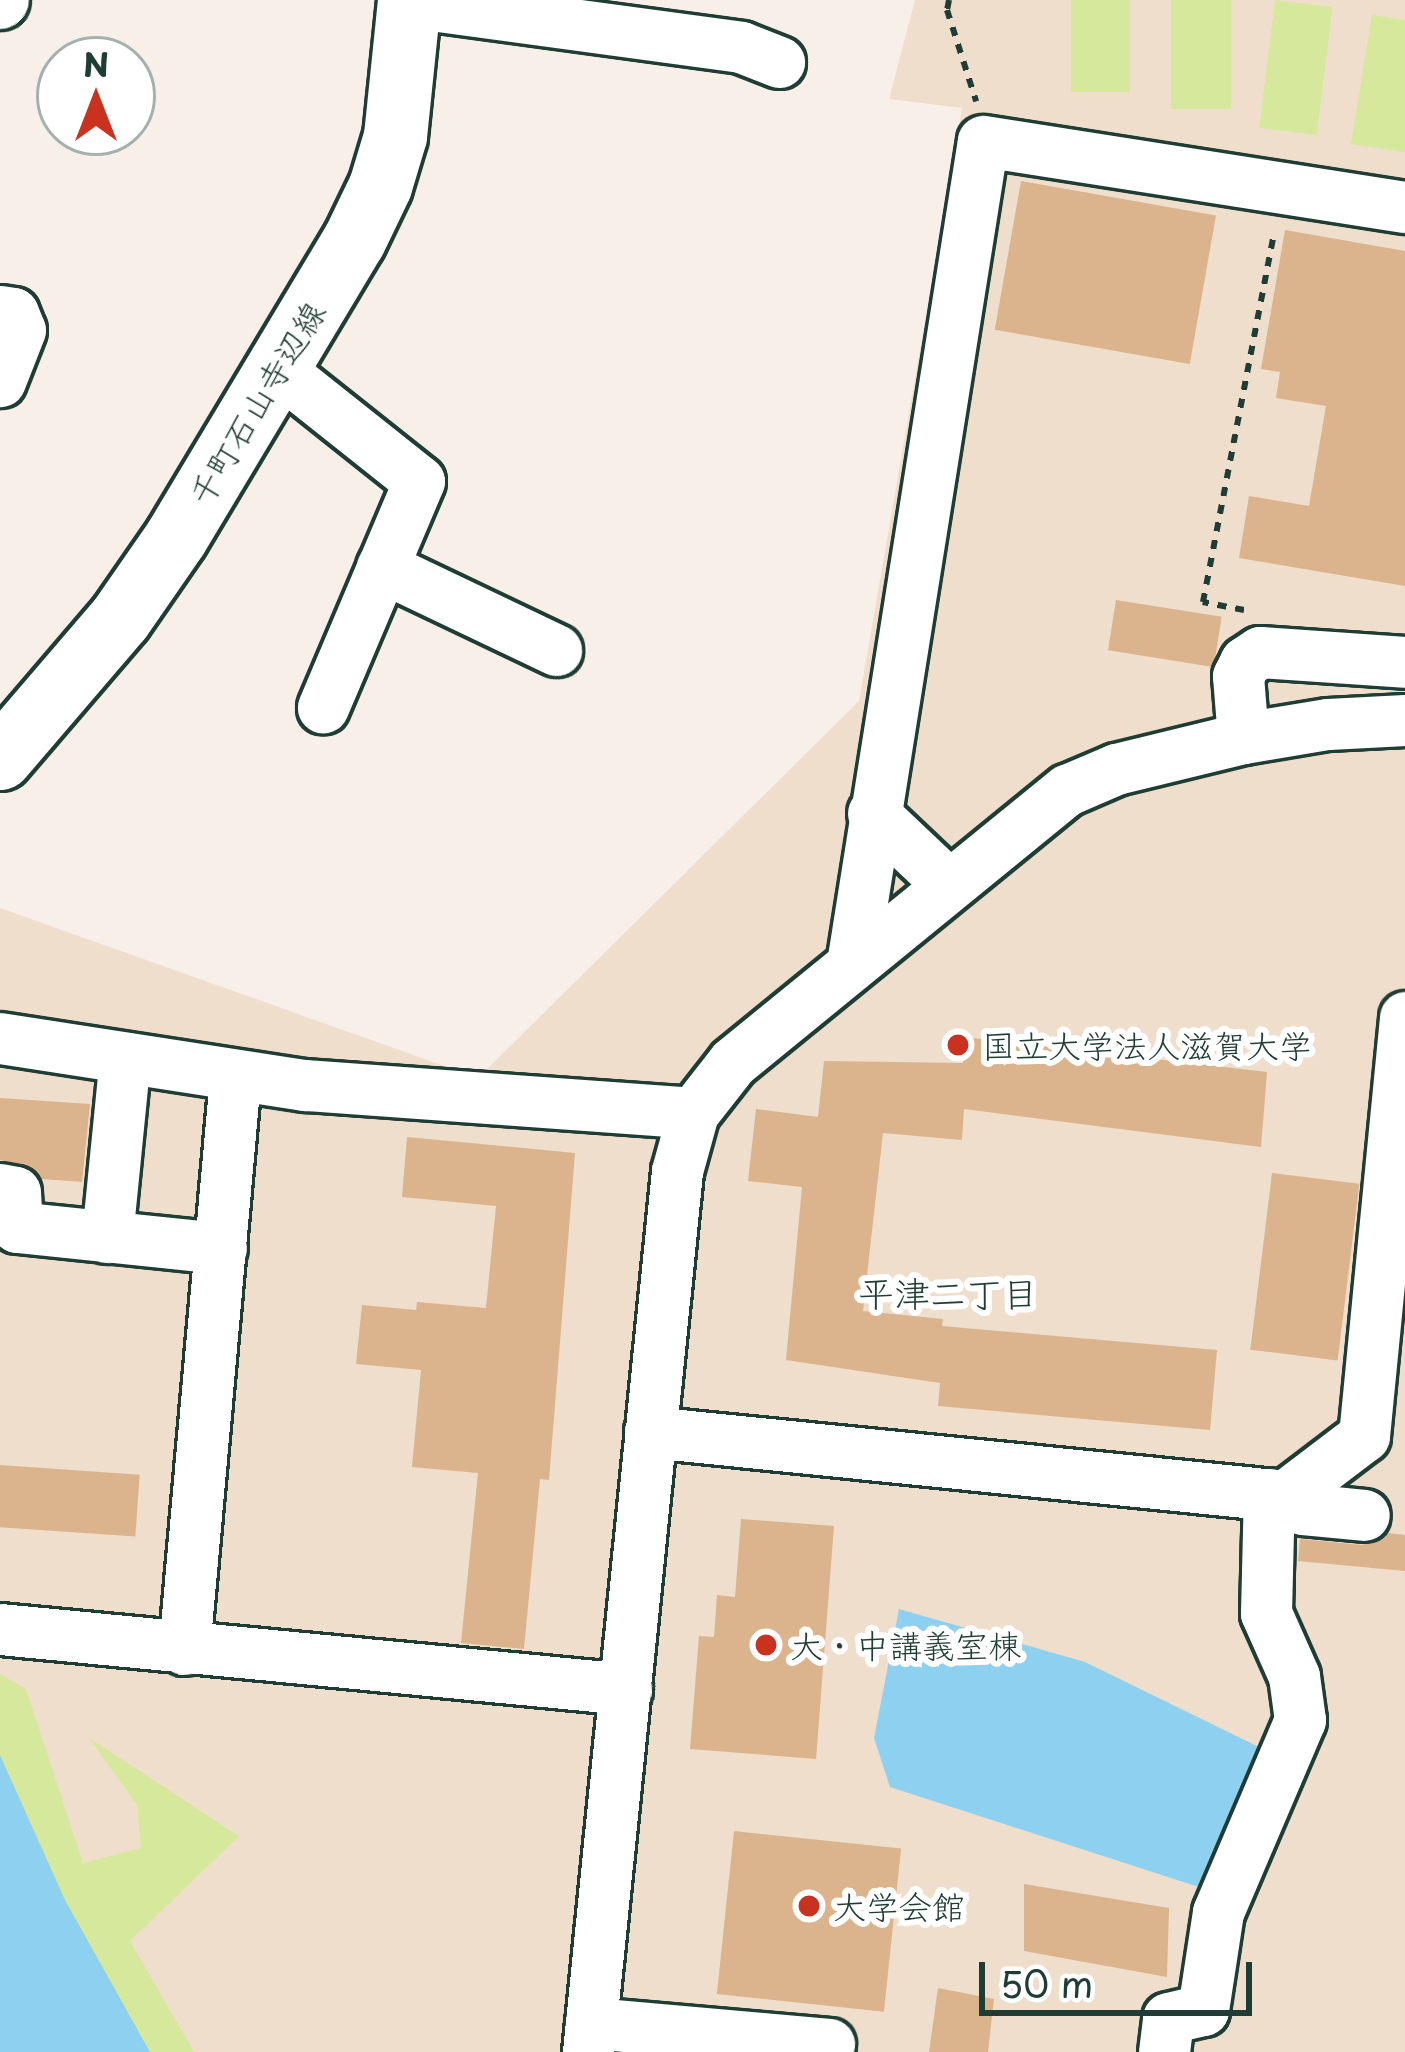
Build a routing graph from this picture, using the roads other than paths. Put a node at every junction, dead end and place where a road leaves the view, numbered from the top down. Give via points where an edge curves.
1 (409, 1) edge
2 (779, 62) dead end
3 (1405, 207) edge
4 (0, 310) edge
5 (278, 369) junction
6 (0, 381) edge
7 (382, 567) junction
8 (556, 650) dead end
9 (1405, 662) edge
10 (323, 707) dead end
11 (1405, 720) edge
12 (1243, 738) junction
13 (0, 758) edge
14 (873, 813) junction
15 (948, 884) junction
16 (852, 964) junction
17 (1405, 1017) edge
18 (0, 1038) edge
19 (125, 1058) junction
20 (235, 1077) junction
21 (693, 1112) junction
22 (0, 1190) edge
23 (107, 1237) junction
24 (221, 1248) junction
25 (650, 1432) junction
26 (1277, 1495) junction
27 (1364, 1515) dead end
28 (0, 1630) edge
29 (184, 1649) junction
30 (626, 1688) junction
31 (590, 2037) edge
32 (829, 2044) dead end
33 (1164, 2052) edge

1 - 2 street via 741,47
1 - 5 main road, 千町石山寺辺線 via 395,136 380,186
3 - 14 street via 983,140
4 - 6 street via 13,313 20,330
5 - 7 street via 419,481
5 - 13 main road, 千町石山寺辺線 via 120,618
7 - 8 street
7 - 10 street
9 - 12 street via 1277,649 1254,656 1238,676
11 - 12 street
12 - 15 street via 1116,769 1067,790
14 - 15 street
14 - 16 street
15 - 16 street
16 - 21 street via 733,1062
17 - 26 street via 1364,1436
18 - 19 street
19 - 20 street
19 - 23 street
20 - 21 street
20 - 24 street
21 - 25 street via 677,1171
22 - 23 street via 15,1192 17,1228
23 - 24 street
24 - 29 street
25 - 26 street
25 - 30 street
26 - 27 street via 1303,1509
26 - 33 street via 1266,1613 1294,1676 1300,1720 1218,1912 1203,2010 1168,2018
28 - 29 street
29 - 30 street
30 - 31 street
31 - 32 street

